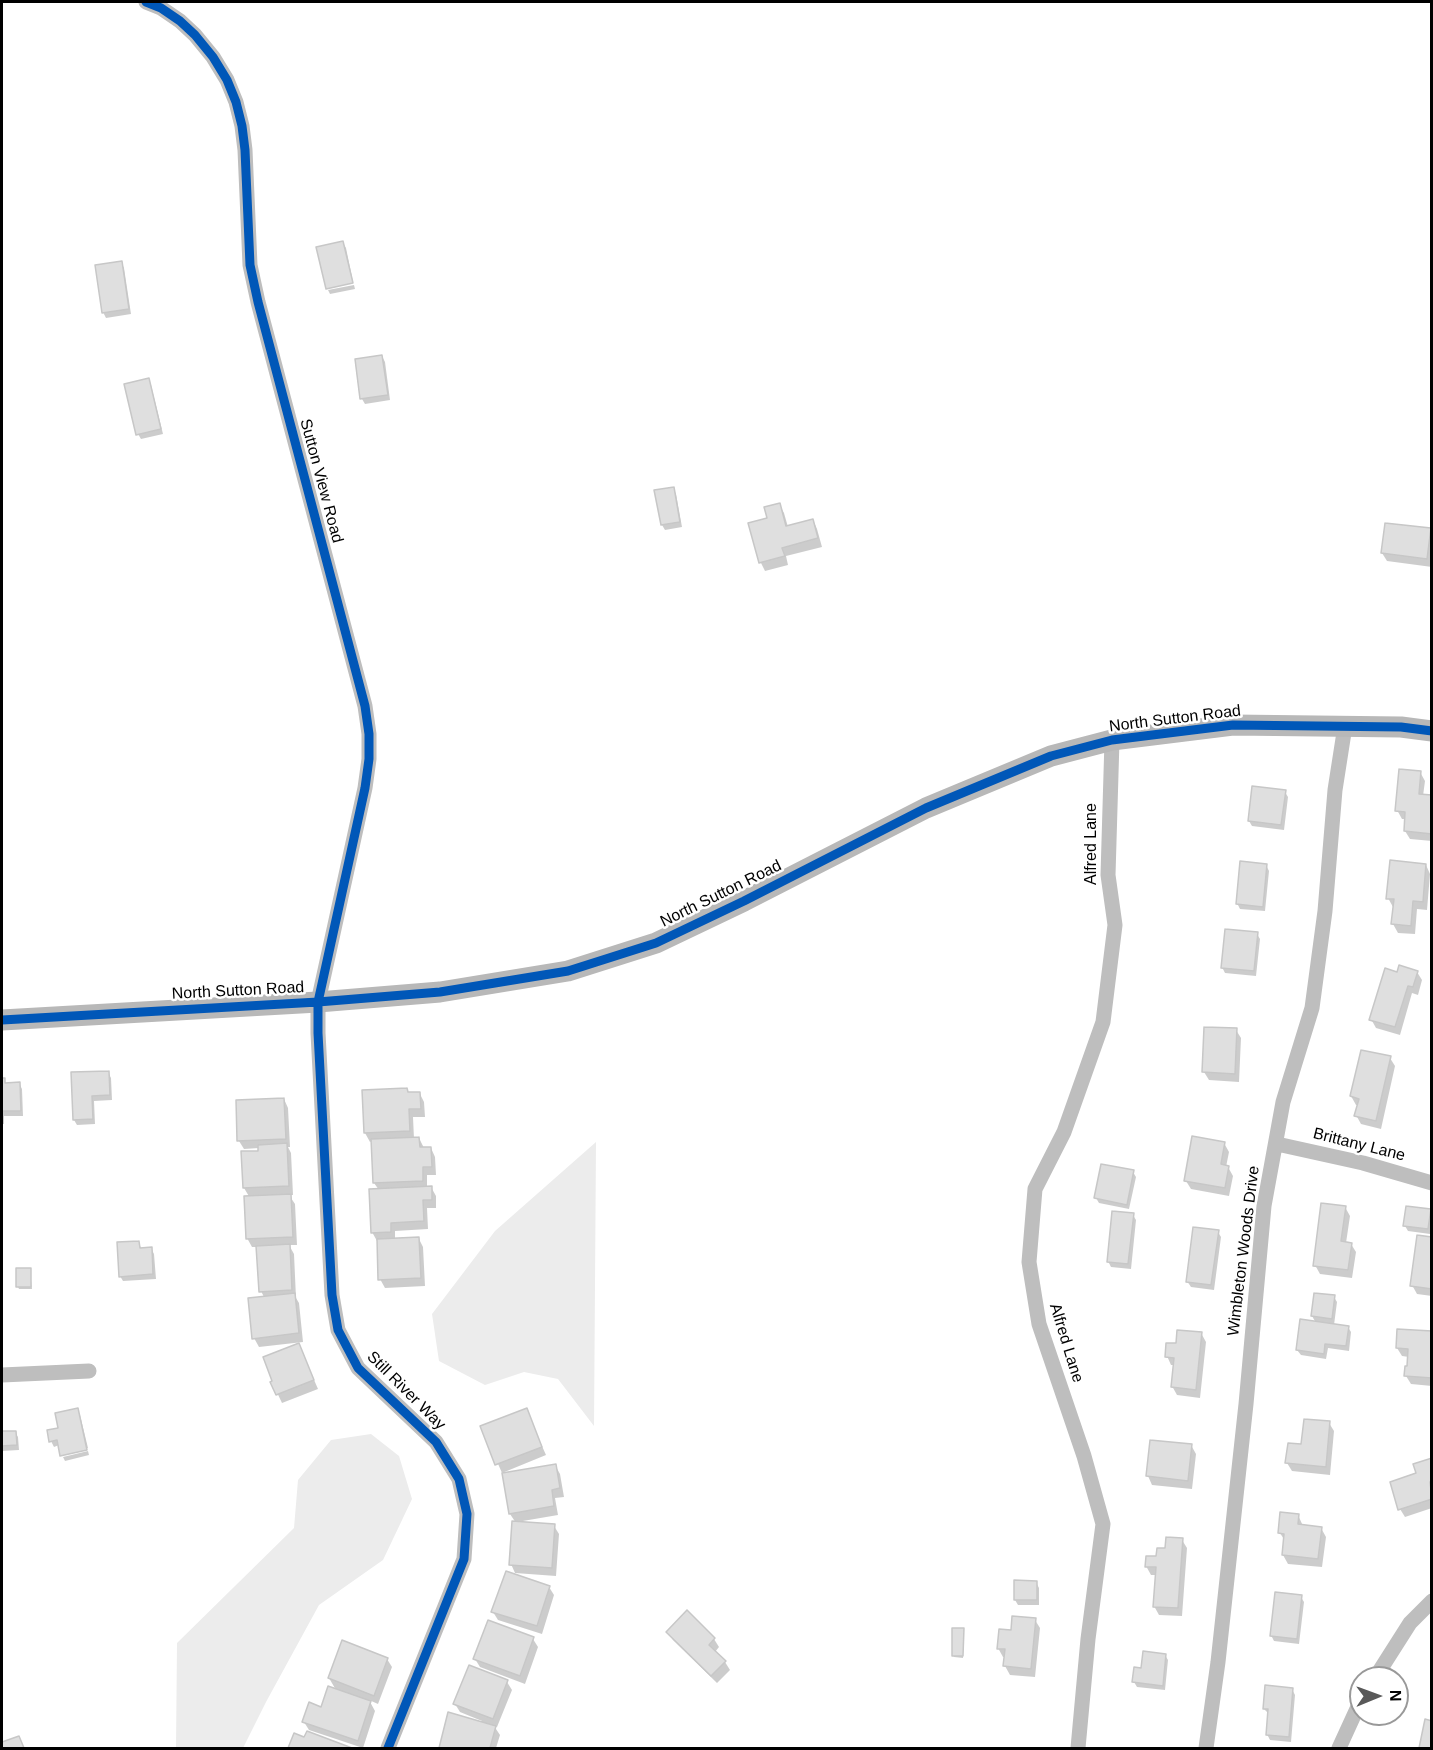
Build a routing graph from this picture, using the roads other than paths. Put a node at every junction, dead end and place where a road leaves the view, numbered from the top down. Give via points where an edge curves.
1 (146, 2) edge
2 (1345, 726) junction
3 (1431, 731) edge
4 (1112, 740) junction
5 (318, 1002) junction
6 (2, 1020) edge
7 (1277, 1144) junction
8 (1431, 1182) edge
9 (89, 1371) dead end
10 (2, 1375) edge
11 (1431, 1601) edge
12 (1383, 1666) edge
13 (1349, 1726) edge
14 (388, 1749) edge
15 (1078, 1749) edge
16 (1206, 1749) edge
17 (1339, 1749) edge

1 - 5 street, Sutton View Road via 161,8 195,35 213,57 236,102 245,150 250,265 365,706 369,734 366,778
2 - 3 main road, North Sutton Road
2 - 4 main road, North Sutton Road via 1233,725
2 - 7 street, Wimbleton Woods Drive via 1312,1008 1283,1102
4 - 5 main road, North Sutton Road via 1051,756 926,807 656,943 568,971 440,992
4 - 15 street, Alfred Lane via 1108,875 1115,925 1103,1022 1064,1132 1035,1189 1029,1262 1039,1324 1103,1524
5 - 6 main road, North Sutton Road
5 - 14 street, Still River Way via 332,1295 338,1330 358,1368 436,1442 459,1479 467,1514 464,1558
7 - 8 street, Brittany Lane
7 - 16 street, Wimbleton Woods Drive via 1264,1206 1246,1404
9 - 10 street
11 - 12 street via 1410,1623
13 - 17 street

